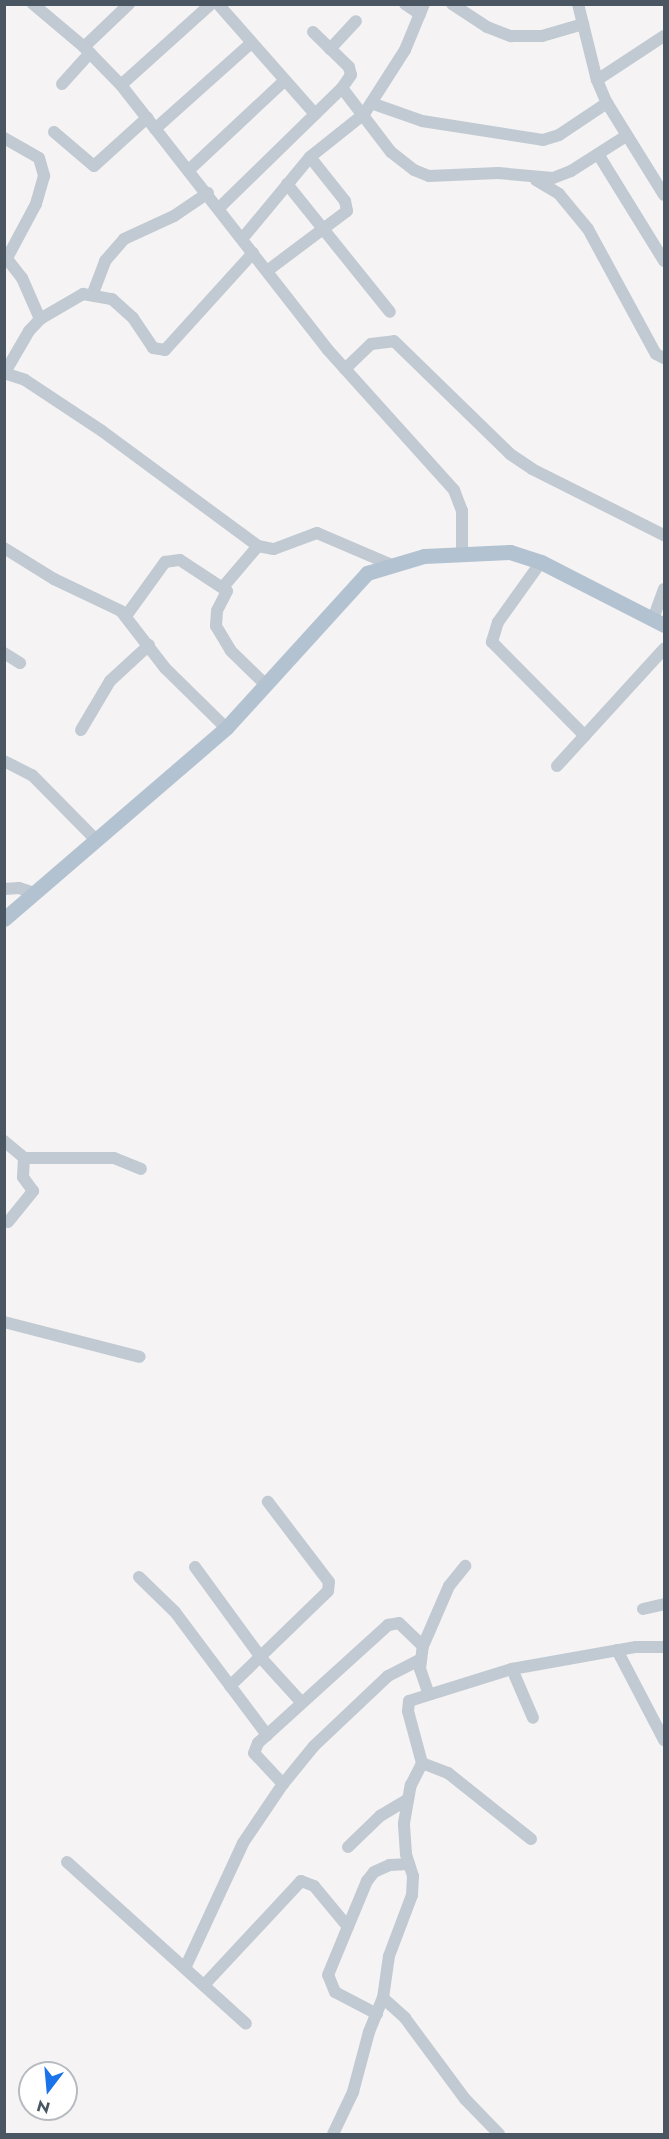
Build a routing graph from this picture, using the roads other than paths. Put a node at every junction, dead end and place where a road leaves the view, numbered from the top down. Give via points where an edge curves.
1 (33, 4) edge
2 (129, 4) edge
3 (211, 4) edge
4 (218, 4) edge
5 (405, 4) edge
6 (452, 4) edge
7 (578, 4) edge
8 (422, 9) edge
9 (356, 21) dead end
10 (583, 24) junction
11 (313, 32) dead end
12 (664, 36) edge
13 (250, 44) junction
14 (330, 49) junction
15 (87, 50) junction
16 (597, 80) junction
17 (284, 81) junction
18 (62, 84) dead end
19 (121, 85) junction
20 (342, 88) junction
21 (607, 103) junction
22 (367, 109) junction
23 (315, 114) junction
24 (147, 118) junction
25 (155, 129) junction
26 (54, 132) dead end
27 (626, 136) junction
28 (4, 138) edge
29 (598, 154) junction
30 (310, 157) junction
31 (190, 169) junction
32 (529, 177) junction
33 (287, 184) junction
34 (208, 194) junction
35 (664, 195) edge
36 (219, 208) junction
37 (323, 229) junction
38 (242, 239) junction
39 (253, 253) junction
40 (6, 257) edge
41 (664, 261) edge
42 (267, 272) junction
43 (93, 293) junction
44 (390, 312) dead end
45 (40, 319) junction
46 (664, 358) edge
47 (345, 369) junction
48 (5, 373) edge
49 (664, 536) edge
50 (258, 546) junction
51 (4, 548) edge
52 (462, 553) junction
53 (541, 562) junction
54 (392, 565) junction
55 (223, 587) junction
56 (664, 589) edge
57 (126, 615) junction
58 (659, 622) edge
59 (149, 645) junction
60 (664, 649) edge
61 (4, 653) edge
62 (20, 663) dead end
63 (267, 686) junction
64 (226, 728) junction
65 (81, 730) dead end
66 (585, 736) junction
67 (4, 761) edge
68 (557, 766) dead end
69 (96, 840) junction
70 (4, 889) edge
71 (34, 893) junction
72 (4, 920) edge
73 (4, 1141) edge
74 (24, 1158) junction
75 (141, 1169) dead end
76 (8, 1222) dead end
77 (4, 1322) edge
78 (141, 1357) dead end
79 (268, 1502) dead end
80 (465, 1566) dead end
81 (195, 1567) dead end
82 (139, 1577) dead end
83 (664, 1604) edge
84 (643, 1609) dead end
85 (423, 1646) junction
86 (664, 1647) edge
87 (617, 1650) junction
88 (262, 1659) junction
89 (420, 1660) junction
90 (512, 1670) junction
91 (230, 1686) junction
92 (428, 1692) junction
93 (302, 1702) junction
94 (533, 1718) dead end
95 (267, 1736) junction
96 (664, 1740) edge
97 (422, 1763) junction
98 (283, 1784) junction
99 (407, 1800) junction
100 (531, 1839) dead end
101 (348, 1847) dead end
102 (67, 1862) dead end
103 (409, 1864) junction
104 (348, 1927) junction
105 (186, 1966) junction
106 (205, 1984) junction
107 (383, 1998) junction
108 (377, 2014) junction
109 (246, 2024) dead end
110 (333, 2134) edge
111 (499, 2134) edge

1 - 15 street
2 - 15 street
3 - 19 street
4 - 13 street
5 - 8 street
6 - 10 street via 487,27 511,36 542,36
7 - 10 street
8 - 22 street via 405,50
9 - 14 street
10 - 16 street
11 - 14 street
12 - 16 street
13 - 17 street
13 - 25 street
14 - 20 street via 349,68 351,75
15 - 18 street
15 - 19 street
16 - 21 street
17 - 23 street
17 - 31 street
19 - 24 street
20 - 22 street
20 - 23 street
21 - 22 street via 559,135 543,140
21 - 27 street
22 - 30 street
22 - 32 street via 391,152 421,173
23 - 36 street
24 - 25 street
24 - 26 street via 94,166
25 - 31 street
27 - 29 street
27 - 35 street
28 - 40 street via 39,158 44,176 36,204
29 - 32 street via 553,178
29 - 41 street
30 - 33 street
30 - 37 street via 348,206
31 - 34 street
32 - 46 street via 559,194 588,229 656,354
33 - 37 street
33 - 38 street
34 - 36 street
34 - 43 street via 174,216 124,239 105,261
36 - 38 street
37 - 42 street
37 - 44 street
38 - 39 street
39 - 42 street
39 - 43 street via 171,344 159,351 123,307
40 - 45 street via 22,278
42 - 47 street
43 - 45 street via 83,294
45 - 48 street via 18,346
47 - 49 street via 371,344 394,341 510,454
47 - 52 street via 454,490 462,511
48 - 50 street via 25,380 102,431
50 - 54 street via 274,549 317,533
50 - 55 street
51 - 57 street
52 - 53 main road via 510,552
52 - 54 main road via 424,556
53 - 58 main road
53 - 66 street via 498,622 492,642
54 - 63 main road via 367,573
55 - 57 street via 180,560 170,559
55 - 63 street via 228,595 217,610 216,626 231,651
56 - 58 street
57 - 59 street
59 - 64 street via 165,668
59 - 65 street via 110,681
60 - 66 street
61 - 62 street
63 - 64 main road
64 - 69 main road
66 - 68 street
67 - 69 street via 32,775
69 - 71 main road
70 - 71 street
71 - 72 main road
73 - 74 street
74 - 75 street via 91,1155 114,1158
74 - 76 street via 23,1177 33,1191
77 - 78 street
79 - 88 street via 329,1581 325,1597
80 - 85 street via 449,1586
81 - 88 street
82 - 91 street via 175,1612
83 - 84 street
85 - 89 street
85 - 93 street via 399,1623 388,1625
86 - 87 street
87 - 90 street
87 - 96 street
88 - 91 street
88 - 93 street
89 - 92 street
89 - 98 street via 388,1676 314,1746
90 - 92 street
90 - 94 street
91 - 95 street
92 - 97 street via 413,1697 408,1705
93 - 95 street
95 - 98 street via 254,1753
97 - 99 street
97 - 100 street via 448,1773
98 - 105 street via 243,1843
99 - 101 street via 380,1816
99 - 103 street via 404,1823
102 - 105 street
103 - 104 street via 390,1865 374,1872
103 - 107 street via 412,1895 389,1956
104 - 106 street via 314,1886 301,1881
104 - 108 street via 327,1975 328,1983 335,1992
105 - 106 street
106 - 109 street
107 - 108 street
107 - 111 street via 405,2018 465,2099
108 - 110 street via 353,2092

